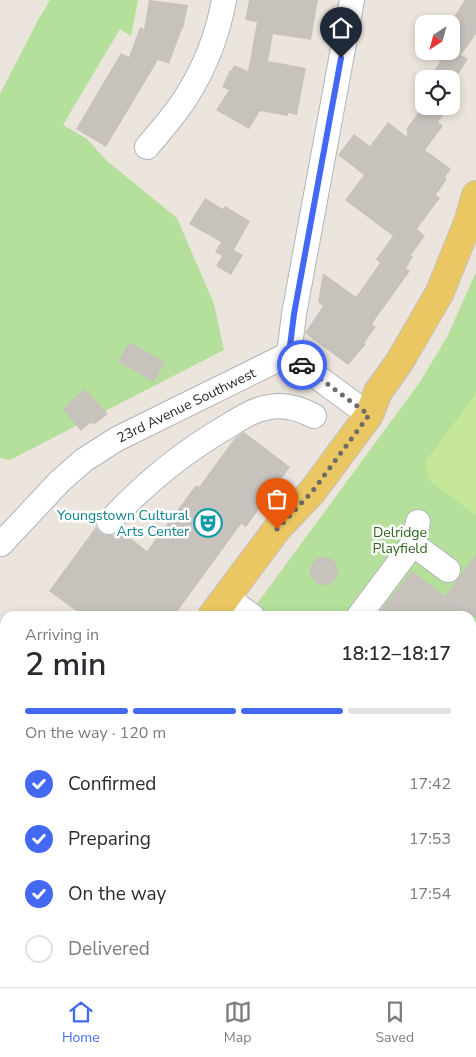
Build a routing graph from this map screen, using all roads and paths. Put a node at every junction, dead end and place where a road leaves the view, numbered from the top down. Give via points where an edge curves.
1 (224, 0) edge
2 (352, 0) edge
3 (148, 147) dead end
4 (476, 195) edge
5 (289, 354) junction
6 (369, 415) junction
7 (314, 416) dead end
8 (109, 522) dead end
9 (2, 544) dead end
10 (448, 570) dead end
11 (219, 606) edge
12 (236, 611) edge
13 (362, 611) edge

1 - 3 street via 220,26 207,59 188,95
2 - 5 street
4 - 6 main road via 440,292 378,392
5 - 6 street
5 - 9 street, 23rd Avenue Southwest via 117,439 84,460 60,481
6 - 11 main road via 312,492 277,529
7 - 8 street via 298,408 281,406 250,413 183,454 133,496
10 - 13 street via 416,533
11 - 12 street

